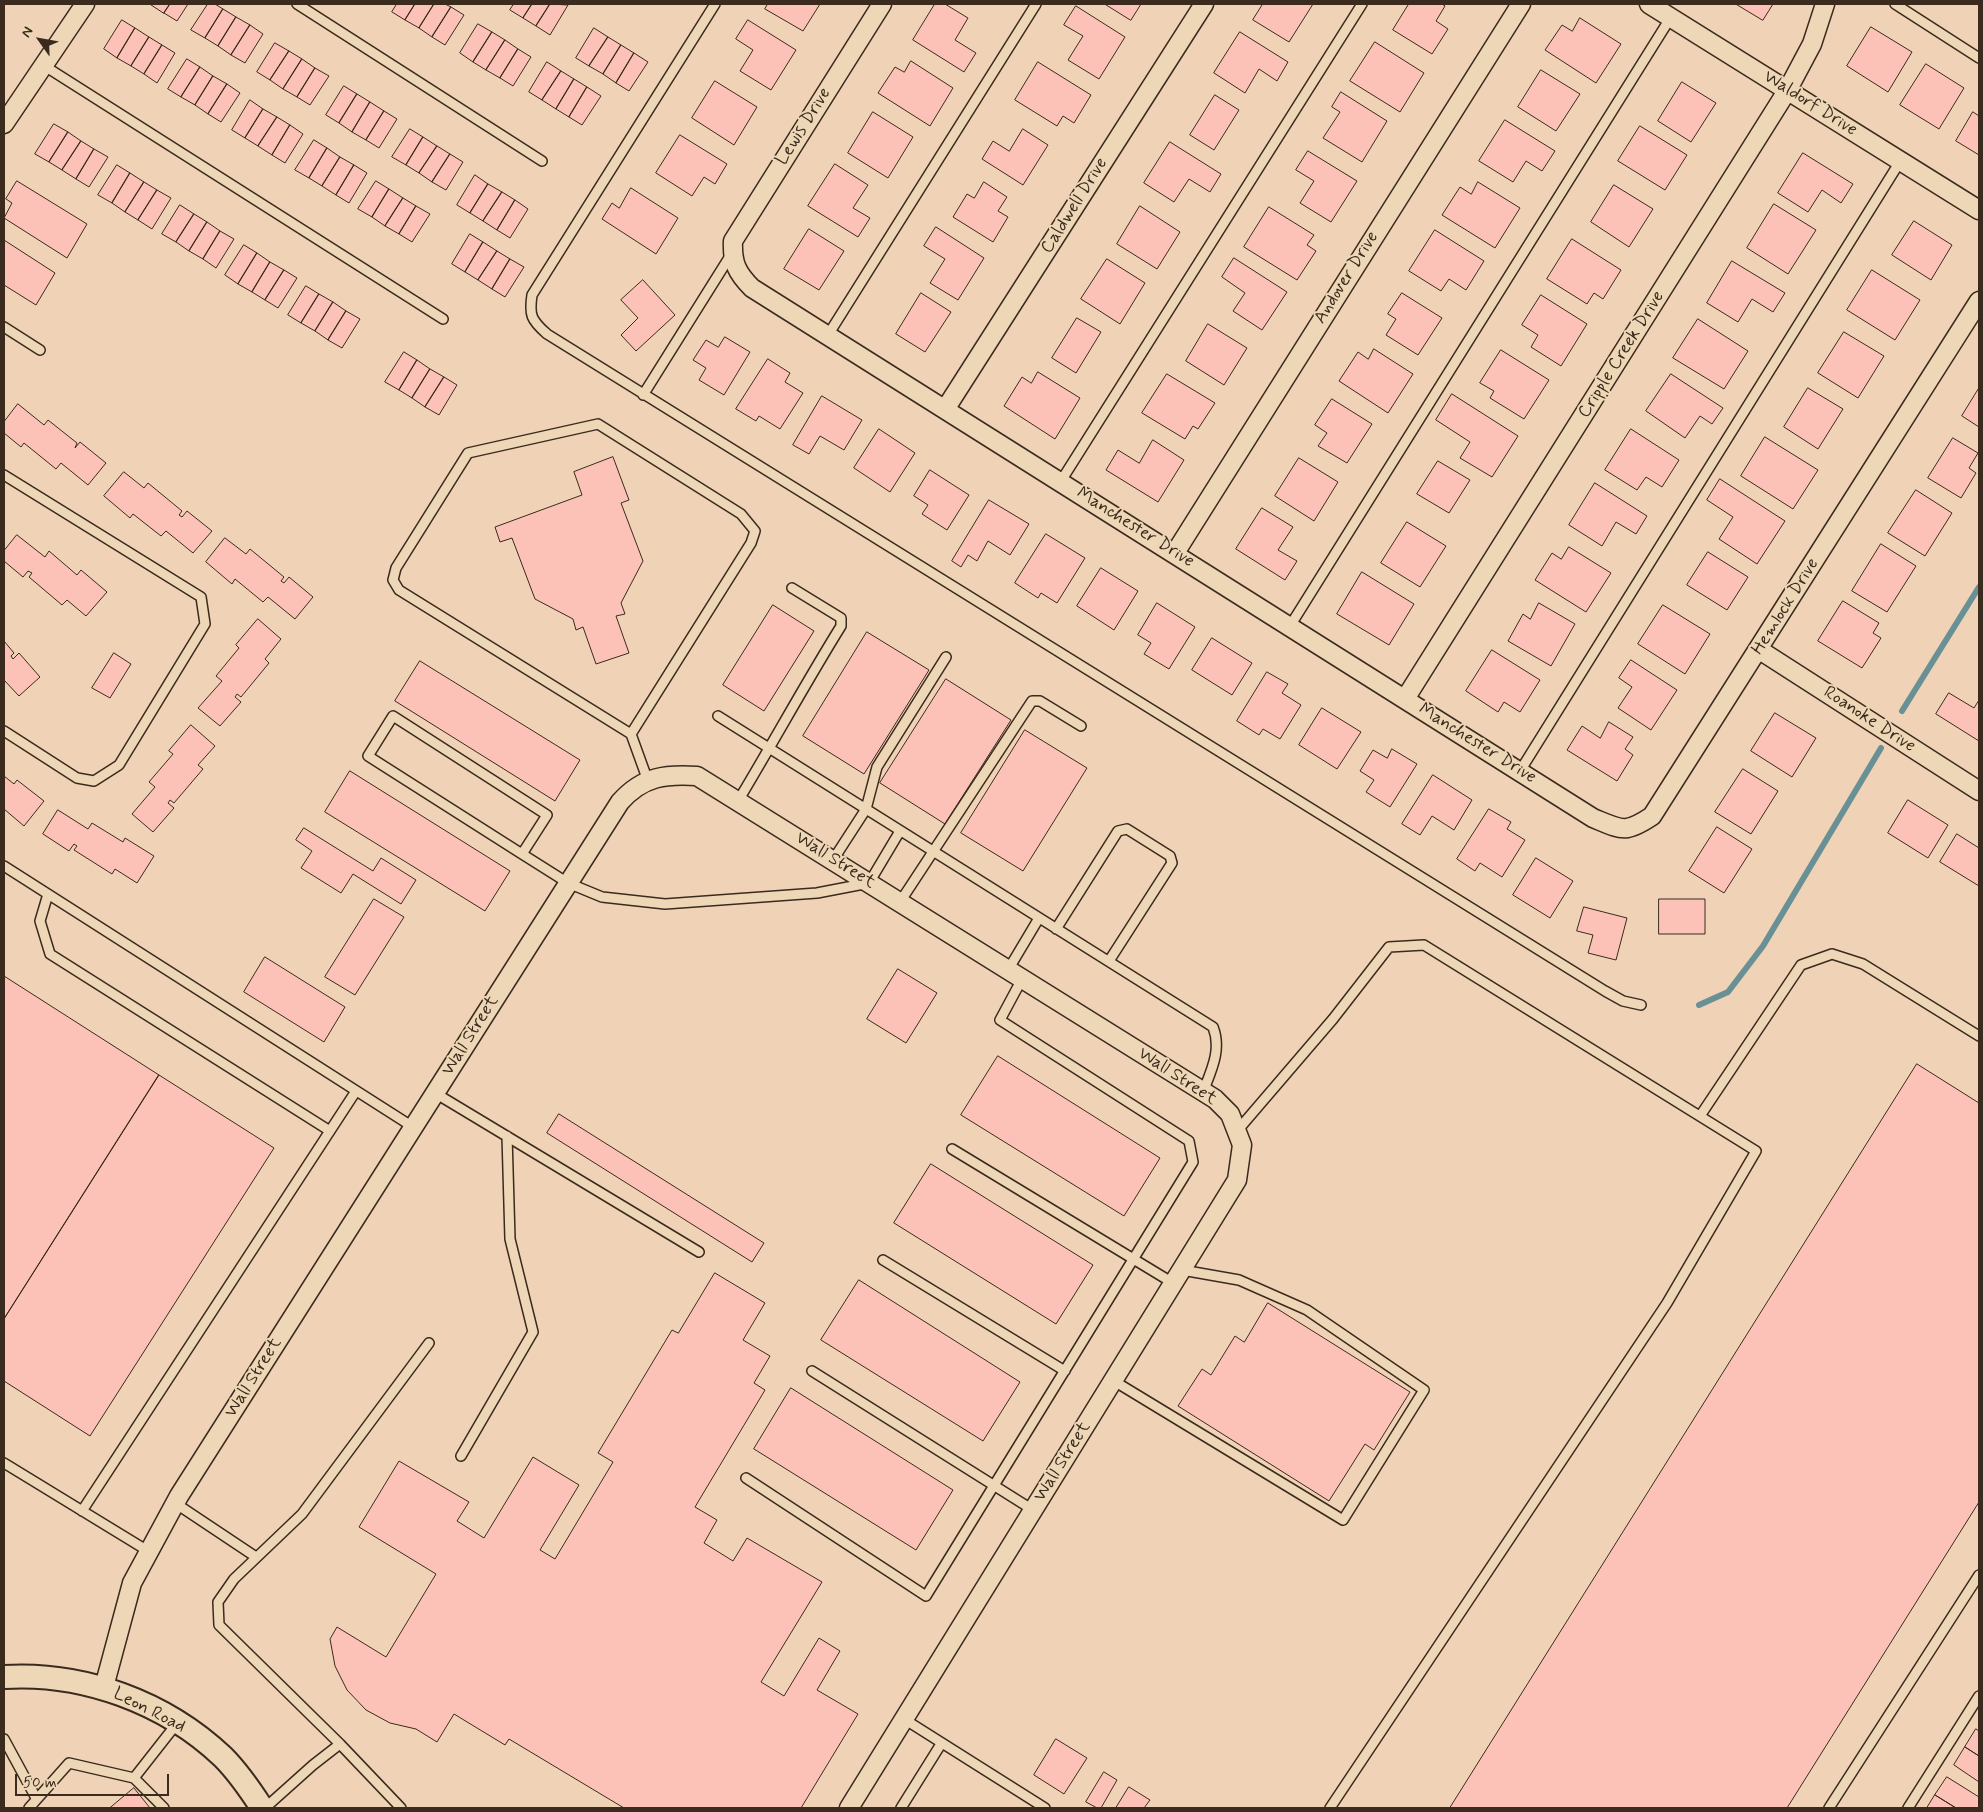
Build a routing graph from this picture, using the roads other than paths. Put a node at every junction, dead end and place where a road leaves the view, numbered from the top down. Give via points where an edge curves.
1 (85, 4) edge
2 (297, 4) edge
3 (714, 4) edge
4 (882, 4) edge
5 (1036, 4) edge
6 (1204, 4) edge
7 (1362, 4) edge
8 (1520, 4) edge
9 (1649, 4) edge
10 (1825, 4) edge
11 (1895, 4) edge
12 (1671, 18) junction
13 (1979, 58) edge
14 (43, 65) junction
15 (1787, 91) junction
16 (4, 124) edge
17 (1901, 160) junction
18 (542, 161) dead end
19 (1975, 207) edge
20 (732, 252) junction
21 (1979, 301) edge
22 (443, 319) dead end
23 (4, 327) edge
24 (828, 335) junction
25 (40, 350) dead end
26 (643, 395) junction
27 (946, 408) junction
28 (4, 475) edge
29 (1061, 481) junction
30 (1175, 553) junction
31 (792, 588) dead end
32 (1290, 626) junction
33 (1758, 649) junction
34 (946, 657) dead end
35 (1405, 699) junction
36 (718, 716) dead end
37 (1081, 726) dead end
38 (4, 731) edge
39 (630, 734) junction
40 (770, 749) junction
41 (1520, 771) junction
42 (648, 781) junction
43 (1552, 791) joint
44 (1979, 791) edge
45 (738, 801) junction
46 (866, 809) junction
47 (900, 831) junction
48 (933, 852) junction
49 (522, 854) junction
50 (833, 860) junction
51 (4, 866) edge
52 (568, 883) junction
53 (869, 883) junction
54 (48, 894) junction
55 (900, 902) junction
56 (1039, 918) junction
57 (1056, 929) junction
58 (1110, 962) junction
59 (1015, 974) junction
60 (1641, 1005) dead end
61 (1979, 1036) edge
62 (356, 1091) junction
63 (1203, 1092) junction
64 (435, 1093) junction
65 (1700, 1116) junction
66 (414, 1127) junction
67 (330, 1130) junction
68 (1237, 1130) junction
69 (507, 1136) junction
70 (952, 1149) dead end
71 (699, 1252) dead end
72 (1134, 1258) junction
73 (883, 1260) dead end
74 (1178, 1276) junction
75 (429, 1343) dead end
76 (812, 1371) dead end
77 (1065, 1371) junction
78 (1114, 1380) junction
79 (461, 1456) dead end
80 (4, 1463) edge
81 (746, 1478) dead end
82 (994, 1486) junction
83 (175, 1503) junction
84 (1033, 1510) junction
85 (82, 1511) junction
86 (148, 1551) junction
87 (256, 1557) junction
88 (1979, 1575) edge
89 (4, 1677) edge
90 (104, 1687) junction
91 (1979, 1696) edge
92 (904, 1719) junction
93 (178, 1722) junction
94 (4, 1739) edge
95 (340, 1744) junction
96 (941, 1744) junction
97 (134, 1778) junction
98 (36, 1798) junction
99 (29, 1808) edge
100 (164, 1808) edge
101 (264, 1808) edge
102 (401, 1808) edge
103 (849, 1808) edge
104 (901, 1808) edge
105 (1045, 1808) edge
106 (1330, 1808) edge
107 (1830, 1808) edge
108 (1908, 1808) edge

1 - 14 street
2 - 18 lane
3 - 26 lane via 532,295 530,310 534,323
4 - 20 street, Lewis Drive via 733,241
5 - 24 lane
6 - 27 street, Caldwell Drive
7 - 29 lane
8 - 30 street, Andover Drive
9 - 12 street, Waldorf Drive
10 - 15 street, Cripple Creek Drive via 1812,44
11 - 13 lane
12 - 15 street, Waldorf Drive
12 - 32 lane
14 - 16 street
14 - 22 lane
15 - 17 street, Waldorf Drive
15 - 35 street, Cripple Creek Drive
17 - 19 street, Waldorf Drive
17 - 41 lane
20 - 24 street, Manchester Drive via 738,274 752,288
20 - 26 lane
21 - 33 street, Hemlock Drive
23 - 25 lane
24 - 27 street, Manchester Drive
26 - 60 lane via 1588,981 1623,1001
27 - 29 street, Manchester Drive
28 - 38 lane via 201,597 205,624 119,765 94,781 77,778
29 - 30 street, Manchester Drive
30 - 32 street, Manchester Drive
31 - 40 lane via 841,618 841,626 791,706
32 - 35 street, Manchester Drive
33 - 43 street, Hemlock Drive via 1652,816 1633,828 1620,829 1593,818
33 - 44 street, Roanoke Drive
34 - 46 lane via 877,767
35 - 41 street, Manchester Drive
36 - 40 lane
37 - 48 lane via 1040,700 1032,701
39 - 39 lane via 751,543 755,531 741,514 598,424 468,453 396,568 393,580 399,590
39 - 42 lane
40 - 45 lane
40 - 46 lane
41 - 43 street, Manchester Drive
42 - 45 street, Wall Street via 667,774 698,776
42 - 52 street, Wall Street via 629,792 620,802
45 - 50 street, Wall Street
46 - 47 lane
46 - 50 lane
47 - 48 lane
47 - 53 lane
48 - 55 lane
48 - 56 lane
49 - 49 lane via 548,814 392,716 368,756
49 - 52 lane
50 - 53 street, Wall Street
51 - 54 lane
52 - 53 lane via 602,897 665,904 817,893
52 - 64 street, Wall Street
53 - 55 street, Wall Street
54 - 62 lane
54 - 67 lane via 40,921 50,954
55 - 59 street, Wall Street
56 - 57 lane
56 - 59 lane
57 - 58 lane
57 - 58 lane via 1118,831 1127,829 1170,856 1172,863
58 - 63 lane via 1212,1027 1216,1036 1216,1055
59 - 63 street, Wall Street
59 - 72 lane via 1000,1020 1188,1141 1193,1162
61 - 65 lane via 1862,964 1832,954 1801,966
62 - 66 lane
62 - 67 lane
63 - 68 street, Wall Street via 1230,1114
64 - 66 street, Wall Street
64 - 69 lane
65 - 68 lane via 1424,944 1389,947 1333,1019
65 - 106 lane via 1756,1151 1666,1304
66 - 83 street, Wall Street
67 - 85 lane
68 - 74 street, Wall Street via 1242,1144 1238,1180
69 - 71 lane
69 - 79 lane via 510,1239 534,1332
70 - 72 lane
72 - 74 lane
72 - 77 lane
73 - 77 lane
74 - 78 street, Wall Street
74 - 78 lane via 1239,1280 1307,1310 1424,1390 1343,1520
75 - 87 lane via 302,1514
76 - 82 lane
77 - 82 lane
78 - 84 street, Wall Street
80 - 85 lane
81 - 82 lane via 926,1596
82 - 84 lane
83 - 86 street, Wall Street
83 - 87 lane
84 - 92 street, Wall Street
85 - 86 lane
86 - 90 street, Wall Street via 132,1583
87 - 95 lane via 218,1602 219,1625
88 - 107 lane
89 - 90 street, Leon Road via 56,1678
90 - 93 street, Leon Road
91 - 108 lane
92 - 96 lane
92 - 103 street, Wall Street
93 - 97 lane
93 - 101 street, Leon Road via 223,1758
94 - 98 lane
95 - 101 lane
95 - 102 lane
96 - 104 lane
96 - 105 lane
97 - 98 lane via 69,1764
97 - 100 lane
98 - 99 lane

